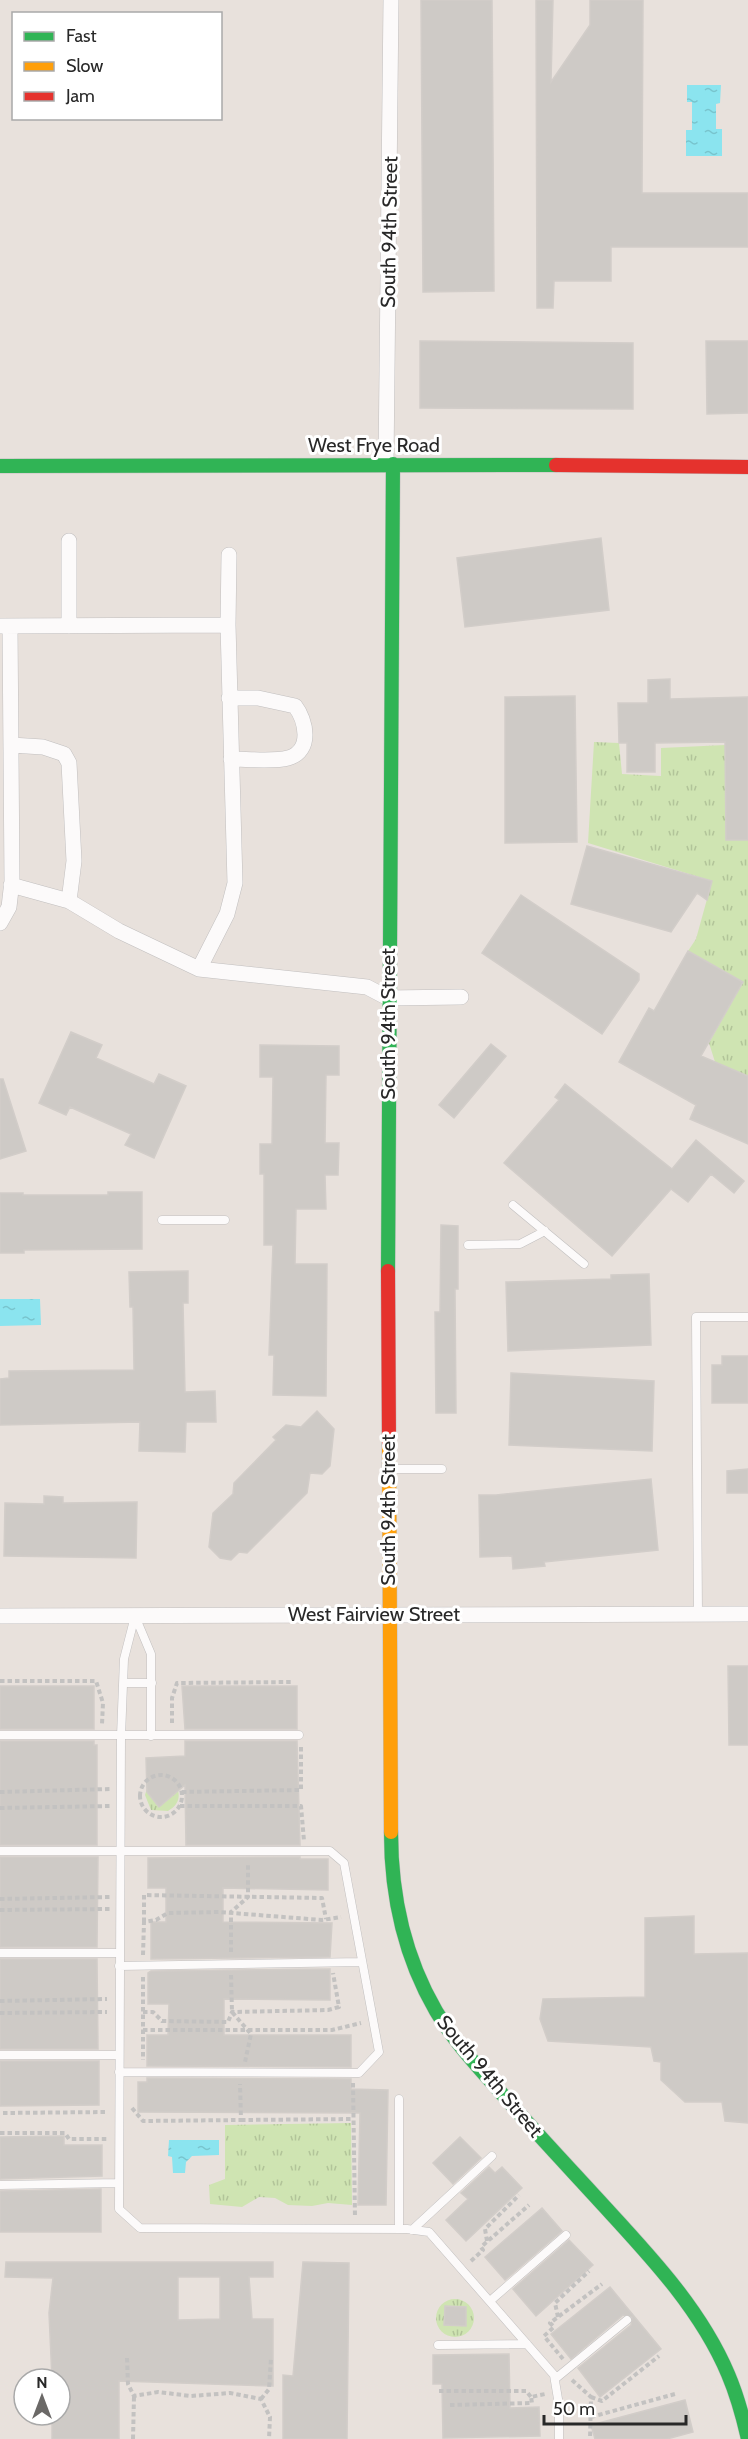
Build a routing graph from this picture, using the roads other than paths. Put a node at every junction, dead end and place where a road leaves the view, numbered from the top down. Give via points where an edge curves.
1 (391, 0) edge
2 (390, 464) junction
3 (0, 466) edge
4 (748, 467) edge
5 (69, 541) dead end
6 (229, 555) dead end
7 (5, 626) edge
8 (69, 626) junction
9 (228, 626) junction
10 (230, 698) junction
11 (11, 745) junction
12 (231, 759) junction
13 (11, 885) junction
14 (69, 901) junction
15 (0, 922) edge
16 (199, 969) junction
17 (461, 997) dead end
18 (388, 998) junction
19 (513, 1204) dead end
20 (162, 1220) dead end
21 (225, 1220) dead end
22 (545, 1231) junction
23 (468, 1245) dead end
24 (584, 1264) dead end
25 (748, 1317) edge
26 (388, 1469) junction
27 (442, 1469) dead end
28 (389, 1613) junction
29 (698, 1614) junction
30 (748, 1614) edge
31 (0, 1616) edge
32 (135, 1616) junction
33 (124, 1683) junction
34 (152, 1683) junction
35 (0, 1735) edge
36 (299, 1735) road end
37 (121, 1736) junction
38 (151, 1736) junction
39 (0, 1851) edge
40 (119, 1851) junction
41 (0, 1953) edge
42 (119, 1953) junction
43 (362, 1962) junction
44 (119, 1966) junction
45 (0, 2055) edge
46 (119, 2058) junction
47 (119, 2072) junction
48 (399, 2099) dead end
49 (492, 2156) dead end
50 (119, 2183) junction
51 (0, 2185) edge
52 (399, 2229) junction
53 (412, 2230) junction
54 (566, 2235) dead end
55 (490, 2301) junction
56 (627, 2320) dead end
57 (527, 2344) junction
58 (438, 2345) dead end
59 (555, 2379) junction
60 (748, 2436) edge
61 (559, 2439) edge

1 - 2 street, South 94th Street
2 - 3 street, West Frye Road
2 - 4 street, West Frye Road
2 - 18 street, South 94th Street
5 - 8 street
6 - 9 street
7 - 8 street
7 - 11 street
8 - 9 street
9 - 10 street
10 - 12 street
10 - 12 street via 258,698 295,706 306,735 301,750 289,758
11 - 13 street
11 - 14 street via 54,749 64,754 69,763 74,861
12 - 16 street via 235,883 227,914
13 - 14 street
13 - 15 street via 9,908
14 - 16 street
16 - 18 street via 368,987
17 - 18 street
18 - 26 street, South 94th Street
19 - 22 lane
20 - 21 lane
22 - 23 lane via 520,1244
22 - 24 lane
25 - 29 lane via 696,1317
26 - 27 lane
26 - 28 street, South 94th Street
28 - 29 street, West Fairview Street
28 - 32 street, West Fairview Street
28 - 60 street, South 94th Street via 391,1864 400,1923 422,1985 482,2072 675,2285 716,2347 731,2379
29 - 30 street, West Fairview Street
31 - 32 street, West Fairview Street
32 - 33 lane via 124,1659
32 - 34 lane via 151,1654
33 - 34 lane
33 - 37 lane
34 - 38 lane
35 - 37 lane
36 - 38 lane
37 - 38 lane
37 - 40 lane
39 - 40 lane
40 - 42 lane
40 - 43 lane via 330,1851 344,1863
41 - 42 lane
42 - 44 lane
43 - 44 lane
43 - 47 lane via 379,2052 359,2073
44 - 46 lane
45 - 46 lane
46 - 47 lane
47 - 50 lane
48 - 52 lane
49 - 53 lane
50 - 51 lane
50 - 52 lane via 119,2209 140,2228
52 - 53 lane
53 - 55 lane via 429,2232
54 - 55 lane
55 - 57 lane
56 - 59 lane
57 - 58 lane
57 - 59 lane
59 - 61 lane

